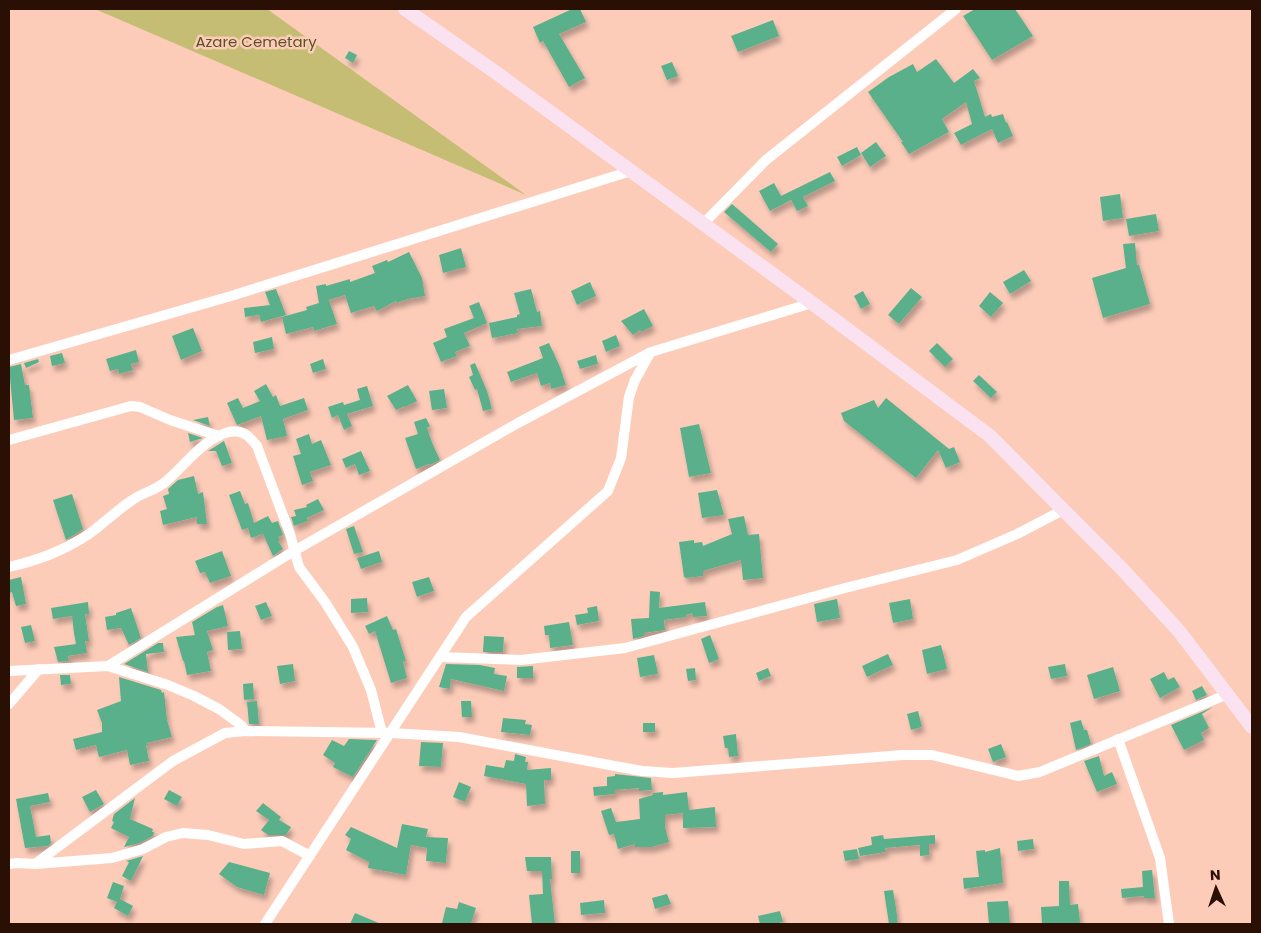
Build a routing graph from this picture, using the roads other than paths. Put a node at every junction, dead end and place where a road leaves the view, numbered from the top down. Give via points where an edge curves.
1 (405, 9) edge
2 (956, 9) edge
3 (631, 171) junction
4 (704, 224) junction
5 (812, 303) junction
6 (650, 352) junction
7 (9, 360) edge
8 (220, 436) junction
9 (9, 440) edge
10 (1063, 510) junction
11 (294, 552) junction
12 (9, 566) edge
13 (440, 657) junction
14 (108, 666) junction
15 (38, 669) junction
16 (9, 671) edge
17 (1228, 694) junction
18 (9, 704) edge
19 (1252, 727) edge
20 (246, 731) junction
21 (386, 733) junction
22 (1118, 739) junction
23 (310, 856) junction
24 (9, 864) edge
25 (35, 864) junction
26 (265, 924) edge
27 (1169, 924) edge

1 - 3 street
2 - 4 street via 766,160
3 - 4 street
3 - 7 street via 240,293
4 - 5 street
5 - 6 street
5 - 10 street via 990,436
6 - 11 street via 518,423
6 - 13 street via 629,397 621,458 608,491 466,617
8 - 9 street via 131,406
8 - 11 street via 239,431 248,435 257,446
8 - 12 street via 207,443 157,488 133,499 88,535 50,556
10 - 13 street via 957,560 625,648 522,660
10 - 17 street via 1124,570 1179,631
11 - 14 street
11 - 21 street via 299,567 353,647
13 - 21 street
14 - 15 street
14 - 20 street via 194,696 219,709
15 - 16 street
15 - 18 street
17 - 19 street
17 - 22 street
20 - 21 street
20 - 25 street via 225,733 173,761
21 - 22 street via 459,737 650,772 932,755 1018,776 1040,772
21 - 23 street
22 - 27 street via 1160,858
23 - 25 street via 282,841 244,844 183,833 112,858
23 - 26 street
24 - 25 street

